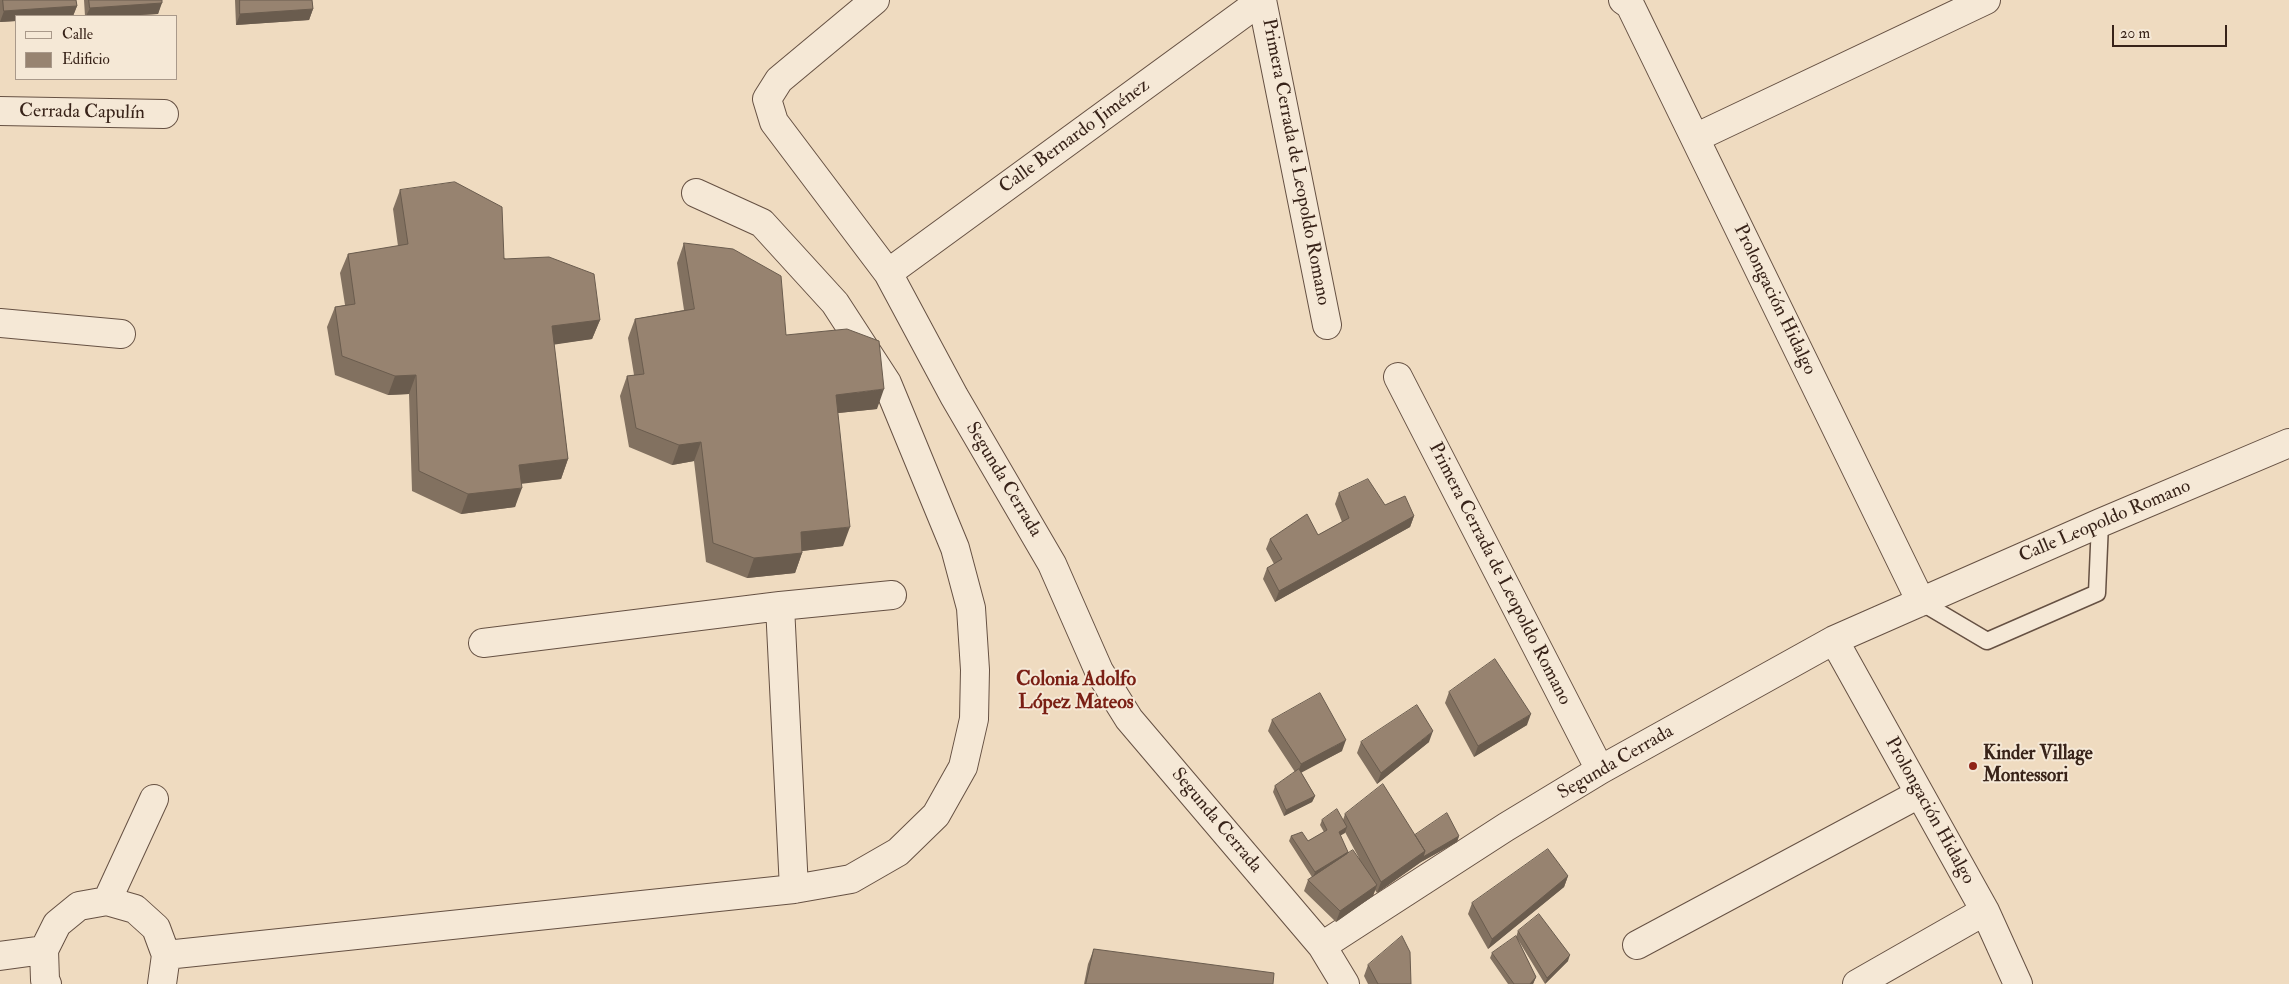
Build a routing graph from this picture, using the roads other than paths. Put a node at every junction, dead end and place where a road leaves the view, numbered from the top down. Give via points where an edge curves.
1 (875, 0) edge
2 (1262, 0) edge
3 (1986, 0) edge
4 (1632, 2) edge
5 (0, 111) edge
6 (164, 114) dead end
7 (1695, 138) junction
8 (696, 193) dead end
9 (888, 274) junction
10 (0, 323) edge
11 (1327, 325) dead end
12 (120, 334) dead end
13 (1398, 378) dead end
14 (2289, 444) edge
15 (2100, 523) junction
16 (892, 595) dead end
17 (1921, 602) junction
18 (780, 606) junction
19 (1834, 640) junction
20 (483, 643) dead end
21 (1600, 770) junction
22 (1919, 794) junction
23 (154, 798) dead end
24 (794, 889) junction
25 (107, 901) junction
26 (1985, 911) junction
27 (1322, 946) junction
28 (1637, 946) dead end
29 (44, 950) junction
30 (166, 955) junction
31 (0, 956) edge
32 (47, 984) edge
33 (162, 984) edge
34 (1345, 984) edge
35 (1857, 984) edge
36 (2018, 984) edge

1 - 9 street, Segunda Cerrada via 779,80 767,99 774,122
2 - 9 street, Calle Bernardo Jiménez
2 - 11 street, Primera Cerrada de Leopoldo Romano
3 - 7 street
4 - 7 street, Prolongación Hidalgo
5 - 6 street, Cerrada Capulín
7 - 17 street, Prolongación Hidalgo
8 - 24 street via 762,223 835,303 887,384 955,548 971,608 974,719 963,767 936,815 898,852 851,879
9 - 27 street, Segunda Cerrada via 954,396 1052,564 1099,671 1129,719
10 - 12 street
13 - 21 street, Primera Cerrada de Leopoldo Romano
14 - 15 street, Calle Leopoldo Romano
15 - 17 street, Calle Leopoldo Romano
15 - 17 lane via 2097,593 1988,641
16 - 18 street
17 - 19 street, Segunda Cerrada
18 - 20 street
18 - 24 street
19 - 21 street, Segunda Cerrada
19 - 22 street, Prolongación Hidalgo
21 - 27 street, Segunda Cerrada
22 - 26 street, Prolongación Hidalgo
22 - 28 street
23 - 25 street
24 - 30 street
25 - 29 street via 79,906 57,924
25 - 30 street via 135,909 156,928
26 - 35 street
26 - 36 street, Prolongación Hidalgo
27 - 34 street
29 - 31 street
29 - 32 street
30 - 33 street

